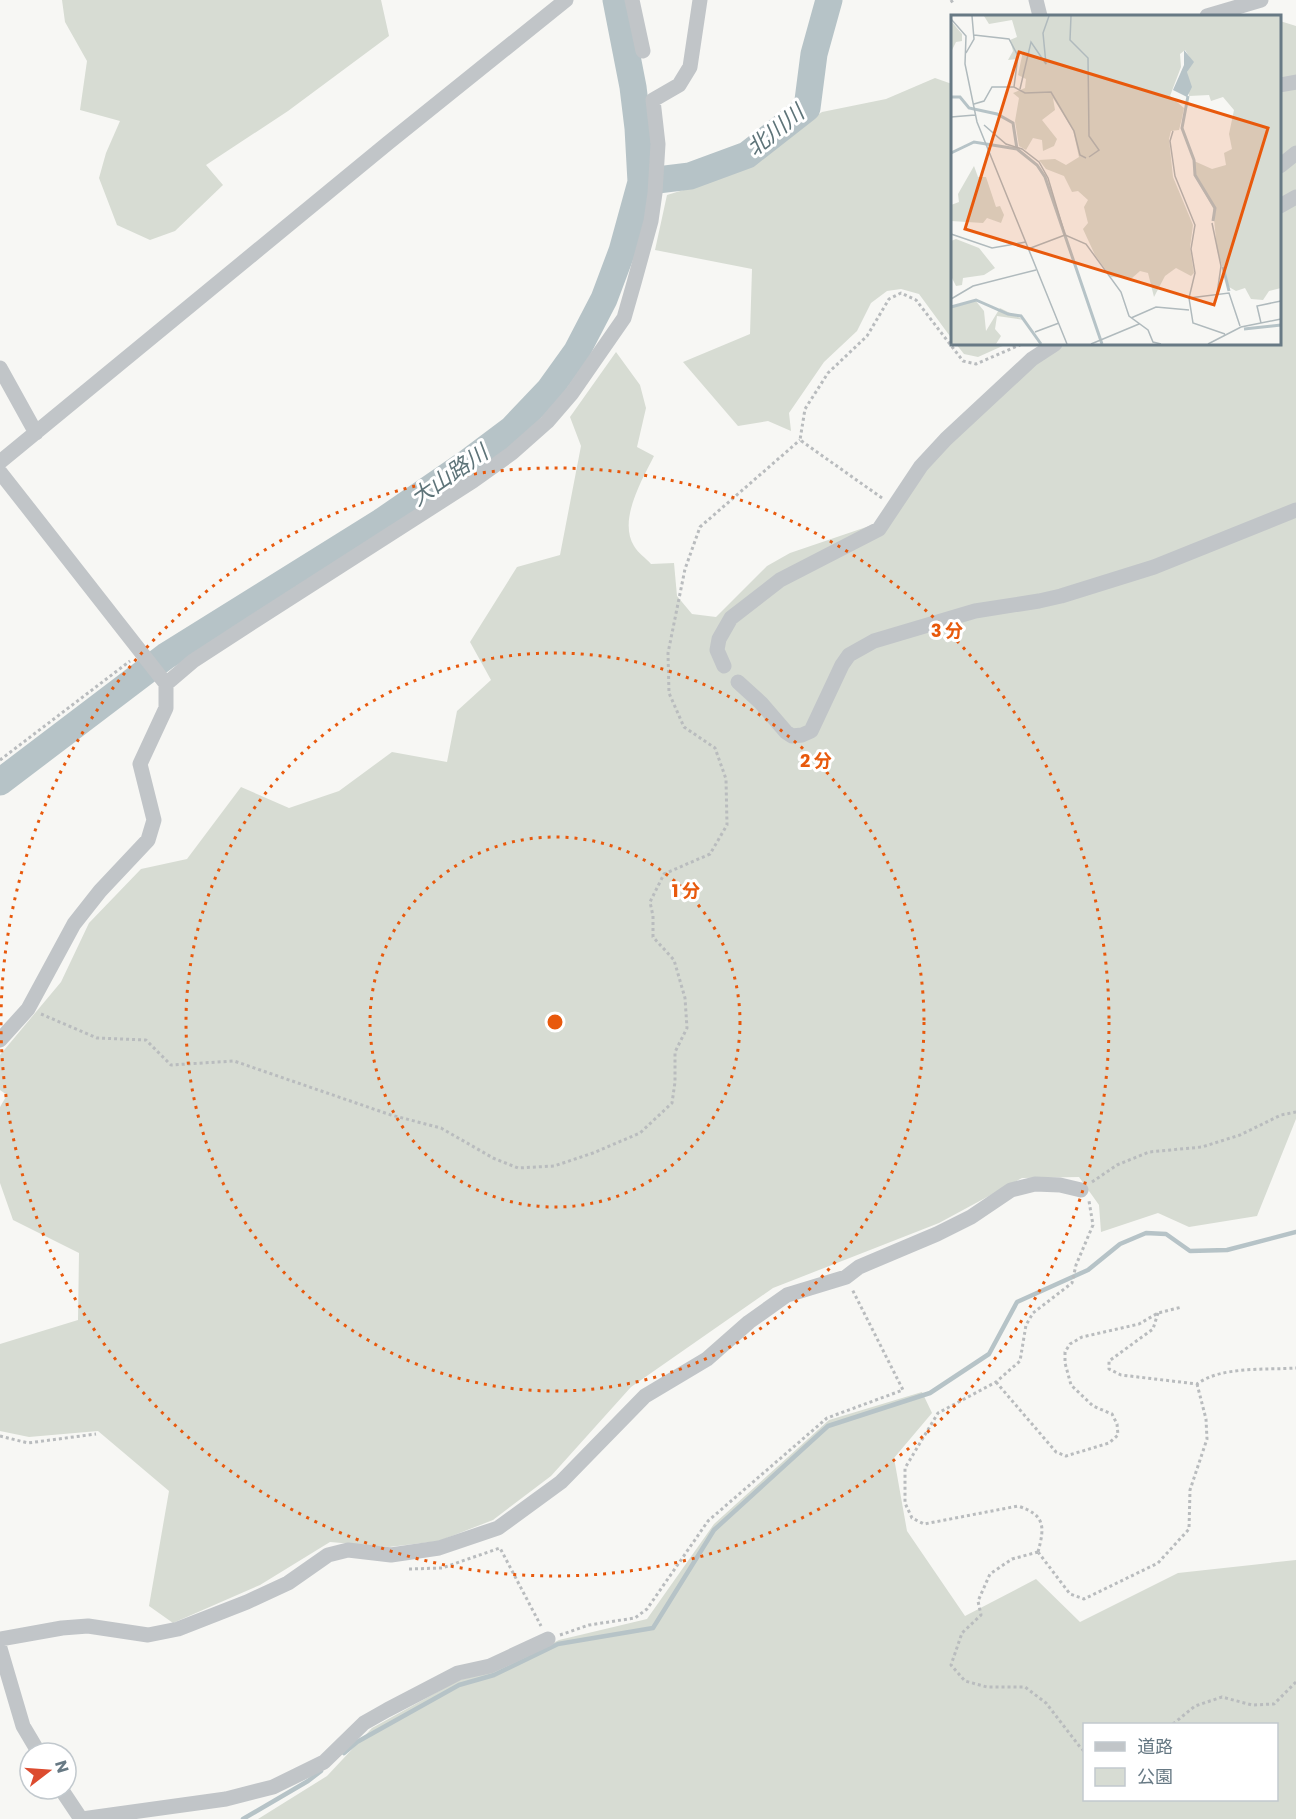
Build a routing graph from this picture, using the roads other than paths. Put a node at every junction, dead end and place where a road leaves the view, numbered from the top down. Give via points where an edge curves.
1 (566, 0) edge
2 (632, 0) edge
3 (700, 0) edge
4 (1036, 0) edge
5 (1261, 0) edge
6 (1040, 15) edge
7 (1210, 15) edge
8 (643, 51) dead end
9 (1296, 82) edge
10 (1281, 85) edge
11 (1296, 153) edge
12 (1281, 165) edge
13 (1296, 197) edge
14 (1281, 205) edge
15 (1053, 345) edge
16 (0, 369) edge
17 (36, 433) junction
18 (0, 462) edge
19 (0, 472) edge
20 (1296, 510) edge
21 (724, 666) dead end
22 (163, 681) junction
23 (738, 682) dead end
24 (0, 1040) edge
25 (1081, 1190) road end
26 (0, 1639) edge
27 (548, 1639) road end
28 (0, 1648) edge
29 (32, 1741) edge
30 (69, 1801) edge
31 (82, 1819) edge

1 - 17 street
2 - 8 street
3 - 22 street via 690,67 679,85 653,100 658,144 655,194 624,318 572,393 547,422 489,470
4 - 6 street
5 - 7 street
9 - 10 street
11 - 12 street
13 - 14 street
15 - 21 street via 1032,359 946,439 921,466 879,529 780,580 731,618 717,650
16 - 17 street
17 - 18 street
19 - 22 street
20 - 23 street via 1154,567 1039,601 975,611 874,641 849,655 811,731 802,735 786,732
22 - 24 street via 166,708 140,764 154,820 148,840 74,924 28,1009
25 - 26 street via 1035,1184 1011,1190 971,1217 859,1267 846,1277 787,1295 707,1359 645,1396 561,1482 498,1528 439,1548 391,1555 348,1550 328,1555 288,1583 178,1629 148,1635 88,1626
27 - 31 street via 490,1666 458,1673 387,1710 364,1723 324,1762 273,1787 226,1799
28 - 29 street via 23,1726
30 - 31 street

